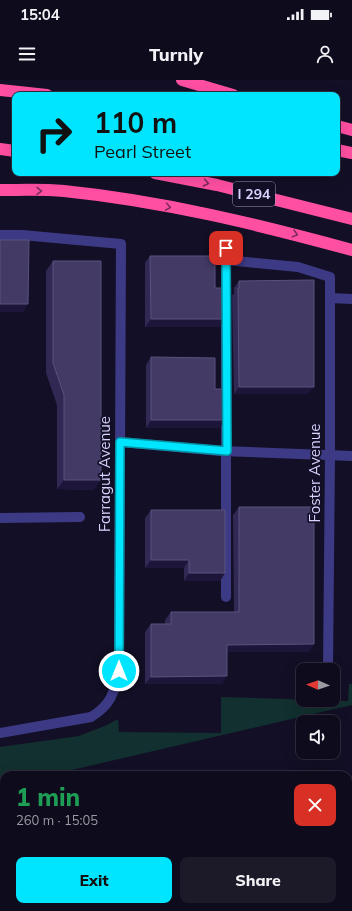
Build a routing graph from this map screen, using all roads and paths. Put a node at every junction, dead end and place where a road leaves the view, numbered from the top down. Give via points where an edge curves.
1 (182, 80) edge
2 (0, 90) edge
3 (19, 92) edge
4 (223, 92) edge
5 (340, 127) edge
6 (352, 130) edge
7 (0, 149) edge
8 (12, 151) edge
9 (340, 151) edge
10 (352, 153) edge
11 (170, 176) edge
12 (0, 190) edge
13 (352, 218) edge
14 (0, 235) edge
15 (226, 248) dead end
16 (352, 250) edge
17 (226, 260) junction
18 (330, 298) junction
19 (352, 299) edge
20 (120, 442) junction
21 (227, 451) junction
22 (330, 455) junction
23 (352, 456) edge
24 (80, 517) dead end
25 (0, 518) edge
26 (226, 596) dead end
27 (328, 663) edge
28 (0, 733) edge

1 - 4 highway
2 - 3 highway
5 - 6 highway
7 - 8 highway
9 - 10 highway
11 -> 13 highway, I 294
12 -> 16 highway via 62,191 124,199 222,216
14 - 20 street, Farragut Avenue via 121,244
15 - 17 street
17 - 18 street, Foster Avenue via 298,267 330,277
17 - 21 street
18 - 19 street
18 - 22 street, Foster Avenue
20 - 21 street
20 - 28 street, Farragut Avenue via 119,671 114,694 100,712 91,717
21 - 22 street
21 - 26 street
22 - 23 street
22 - 27 street, Foster Avenue
24 - 25 street

